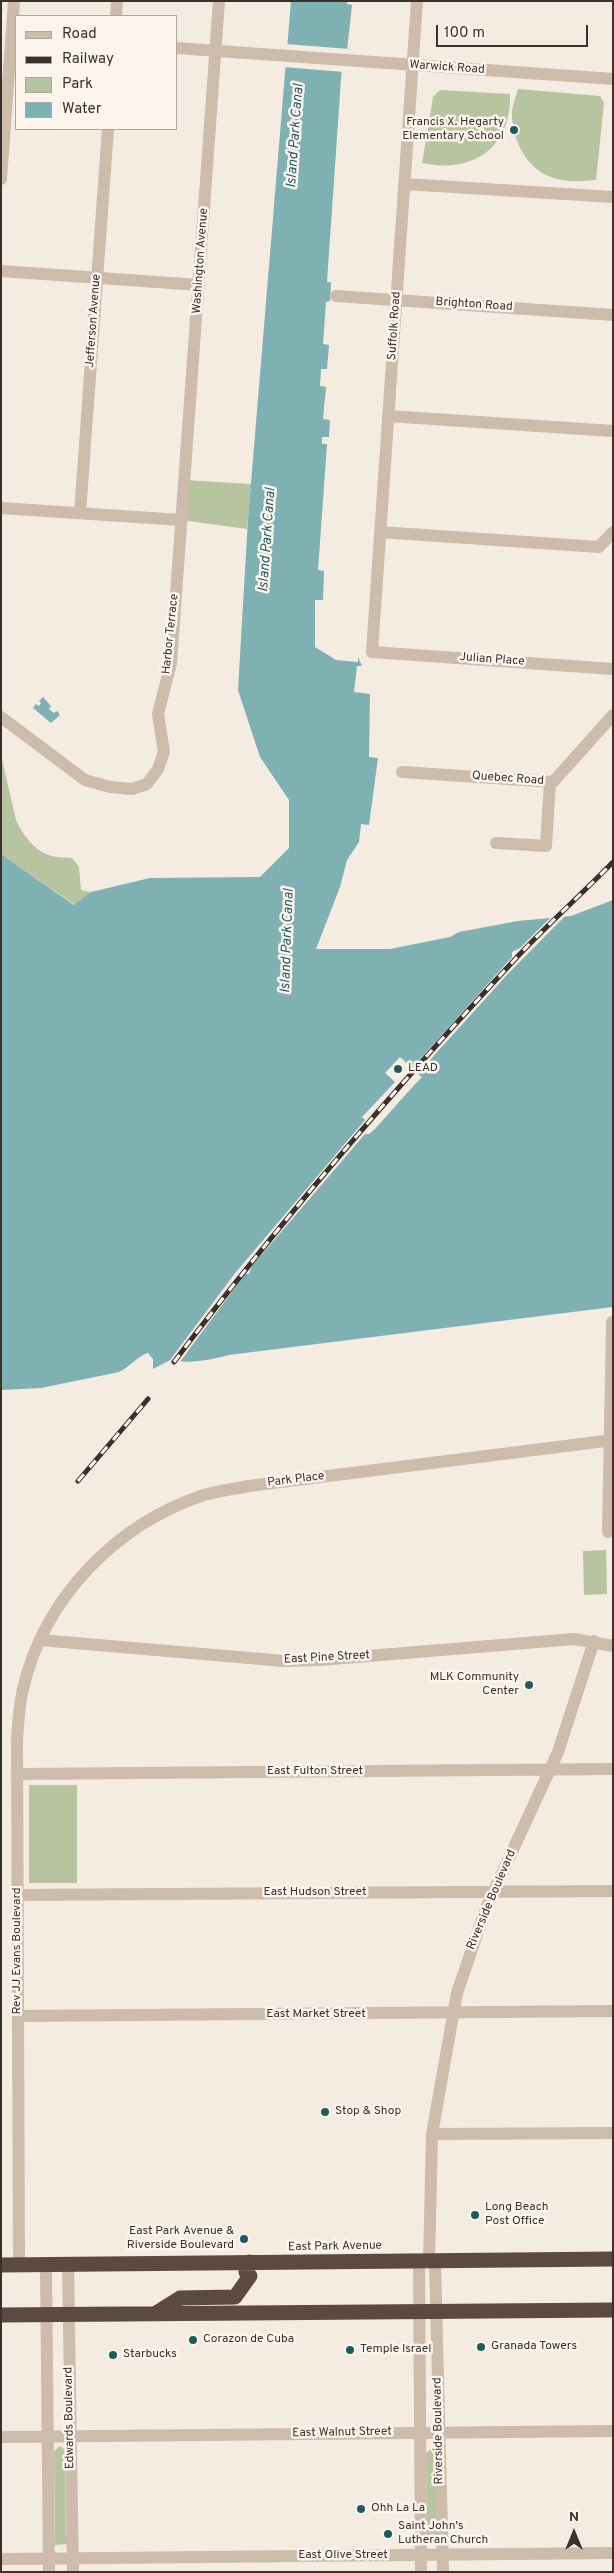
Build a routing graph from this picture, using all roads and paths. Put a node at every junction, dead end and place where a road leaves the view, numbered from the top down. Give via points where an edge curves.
1 (14, 1) edge
2 (117, 1) edge
3 (219, 1) edge
4 (417, 1) edge
5 (116, 15) edge
6 (10, 36) edge
7 (178, 48) edge
8 (216, 51) junction
9 (413, 65) junction
10 (613, 79) edge
11 (108, 130) edge
12 (1, 179) edge
13 (405, 184) junction
14 (613, 197) edge
15 (1, 270) edge
16 (97, 278) junction
17 (199, 285) junction
18 (336, 296) dead end
19 (396, 300) junction
20 (613, 315) edge
21 (388, 416) junction
22 (613, 431) edge
23 (2, 509) edge
24 (80, 513) junction
25 (181, 520) junction
26 (380, 532) junction
27 (613, 532) edge
28 (372, 652) joint
29 (613, 669) edge
30 (613, 715) edge
31 (1, 717) edge
32 (402, 772) dead end
33 (550, 782) junction
34 (496, 843) dead end
35 (612, 1322) edge
36 (611, 1441) edge
37 (608, 1532) dead end
38 (40, 1640) junction
39 (594, 1641) junction
40 (613, 1646) edge
41 (613, 1770) edge
42 (549, 1771) junction
43 (17, 1774) junction
44 (613, 1891) edge
45 (493, 1892) junction
46 (18, 1895) junction
47 (613, 2011) edge
48 (454, 2014) junction
49 (18, 2016) junction
50 (613, 2133) edge
51 (432, 2134) junction
52 (613, 2259) edge
53 (428, 2261) junction
54 (248, 2262) junction
55 (19, 2264) junction
56 (57, 2264) junction
57 (1, 2265) edge
58 (613, 2310) edge
59 (419, 2311) junction
60 (437, 2311) junction
61 (156, 2313) junction
62 (46, 2314) junction
63 (68, 2314) junction
64 (1, 2315) edge
65 (613, 2431) edge
66 (420, 2432) junction
67 (440, 2432) junction
68 (48, 2436) junction
69 (70, 2436) junction
70 (1, 2437) edge
71 (613, 2553) edge
72 (421, 2556) junction
73 (442, 2556) junction
74 (72, 2558) junction
75 (1, 2559) edge
76 (49, 2559) junction
77 (50, 2572) edge
78 (73, 2572) edge
79 (421, 2572) edge
80 (443, 2572) edge

1 - 6 street
2 - 5 street
3 - 8 street, Washington Avenue
4 - 9 street, Suffolk Road
6 - 12 street
7 - 8 street, Warwick Road
8 - 9 street, Warwick Road
8 - 17 street, Washington Avenue
9 - 10 street, Warwick Road
9 - 13 street, Suffolk Road
11 - 16 street, Jefferson Avenue
13 - 14 street
13 - 19 street, Suffolk Road
15 - 16 street
16 - 17 street
16 - 24 street, Jefferson Avenue
17 - 25 street, Washington Avenue
18 - 19 street, Brighton Road
19 - 20 street, Brighton Road
19 - 21 street, Suffolk Road
21 - 22 street
21 - 26 street, Suffolk Road
23 - 24 street
24 - 25 street
25 - 31 street, Harbor Terrace via 171,663 158,714 164,752 158,769 147,784 132,789 85,780
26 - 27 street via 599,547
26 - 28 street, Suffolk Road
28 - 29 street, Julian Place
30 - 33 street, Quebec Road via 554,782
32 - 33 street, Quebec Road
33 - 34 street via 546,846
35 - 36 street
36 - 37 street
36 - 38 street, Park Place via 248,1486 206,1495 166,1510 109,1549 75,1584
38 - 39 street, East Pine Street via 284,1660 320,1660 574,1639
38 - 43 street, Rev JJ Evans Boulevard via 20,1701
39 - 40 street, East Pine Street
39 - 42 street, Riverside Boulevard
41 - 42 street, East Fulton Street
42 - 43 street, East Fulton Street
42 - 45 street, Riverside Boulevard
43 - 46 street, Rev JJ Evans Boulevard
44 - 45 street, East Hudson Street
45 - 46 street, East Hudson Street
45 - 48 street, Riverside Boulevard via 469,1954
46 - 49 street, Rev JJ Evans Boulevard
47 - 48 street, East Market Street
48 - 49 street, East Market Street
48 - 51 street, Riverside Boulevard
49 - 55 street, Rev JJ Evans Boulevard
50 - 51 street
51 - 53 street, Riverside Boulevard
52 - 53 highway, East Park Avenue
53 - 54 highway, East Park Avenue
53 - 59 street, Riverside Boulevard
53 - 60 street, Riverside Boulevard
54 - 56 highway, East Park Avenue
54 - 61 highway via 246,2272 250,2276 235,2297 180,2298
55 - 56 highway, East Park Avenue
55 - 57 highway, East Park Avenue
56 - 62 street, Edwards Boulevard
56 - 63 street, Edwards Boulevard
58 - 60 highway
59 - 60 highway
59 - 61 highway
59 - 66 street, Riverside Boulevard
60 - 67 street, Riverside Boulevard
61 - 63 highway
62 - 63 highway
62 - 64 highway
62 - 68 street, Edwards Boulevard
63 - 69 street, Edwards Boulevard
65 - 67 street, East Walnut Street
66 - 67 street, East Walnut Street
66 - 69 street, East Walnut Street
66 - 72 street, Riverside Boulevard
67 - 73 street, Riverside Boulevard
68 - 69 street, East Walnut Street
68 - 70 street, East Walnut Street
68 - 76 street, Edwards Boulevard
69 - 74 street, Edwards Boulevard
71 - 73 street, East Olive Street
72 - 73 street, East Olive Street
72 - 74 street, East Olive Street
72 - 79 street, Riverside Boulevard
73 - 80 street, Riverside Boulevard
74 - 76 street, East Olive Street
74 - 78 street, Edwards Boulevard
75 - 76 street, East Olive Street
76 - 77 street, Edwards Boulevard

